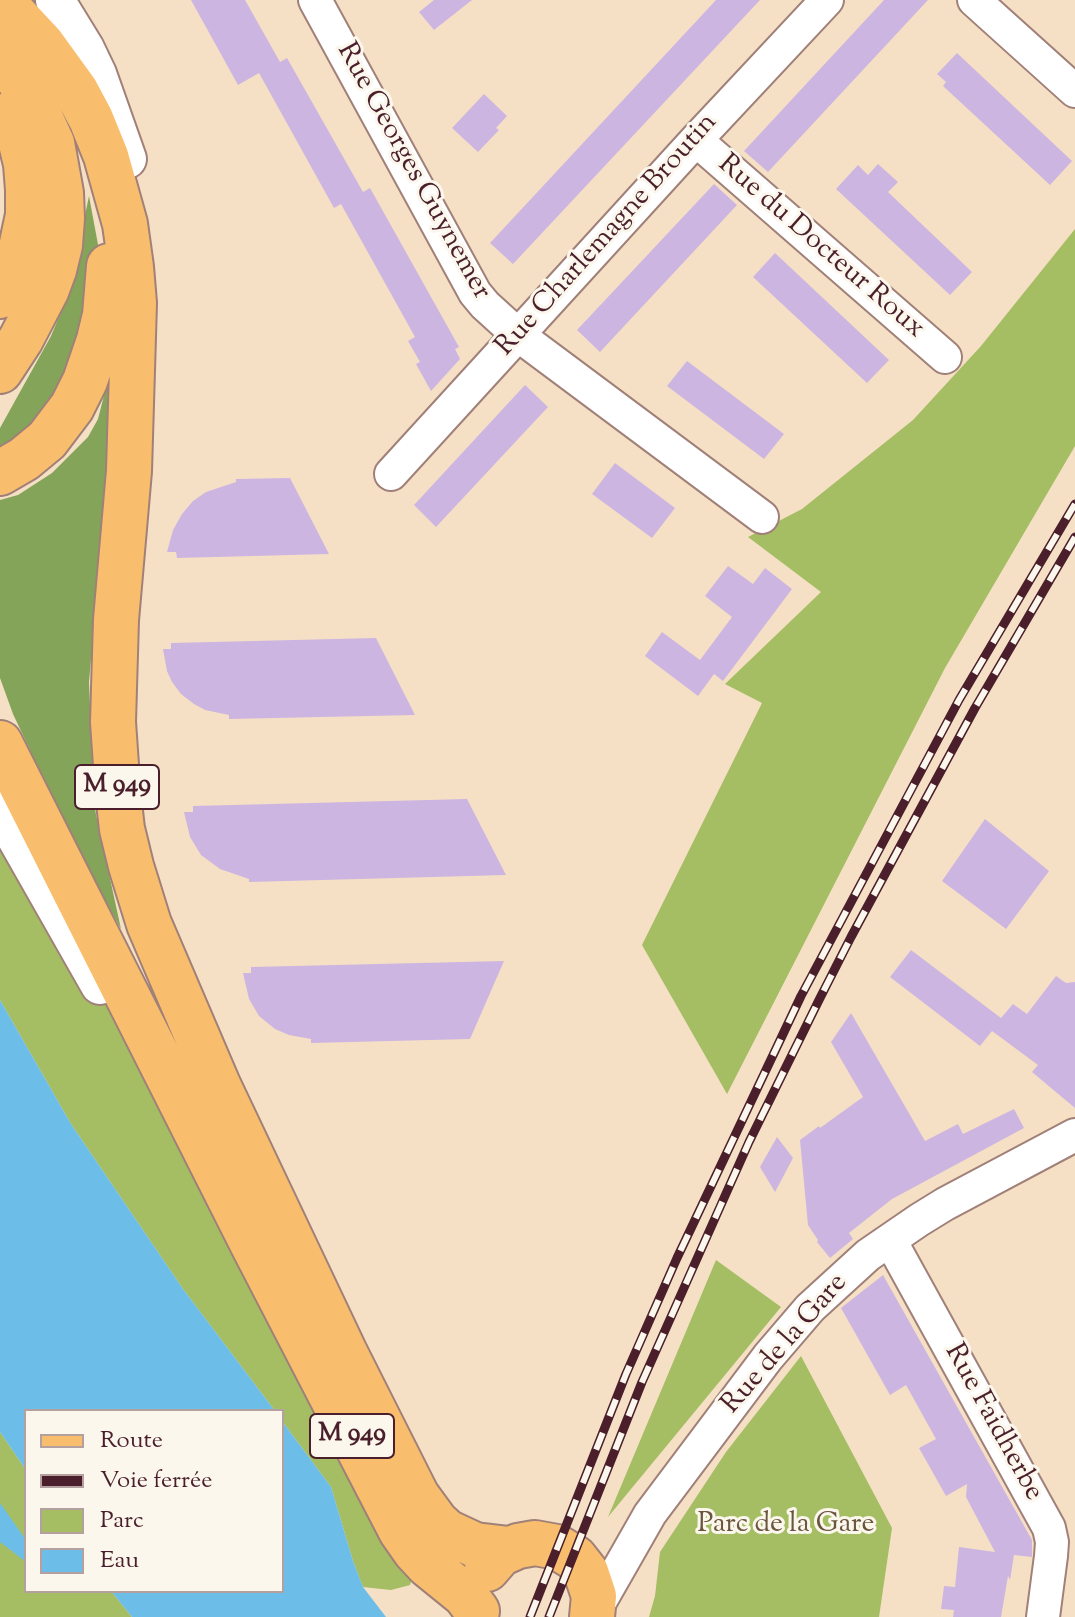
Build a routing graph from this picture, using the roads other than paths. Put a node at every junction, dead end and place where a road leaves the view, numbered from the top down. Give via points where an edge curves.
1 (55, 0) edge
2 (827, 0) edge
3 (974, 0) edge
4 (1, 2) edge
5 (324, 4) edge
6 (0, 53) edge
7 (1075, 91) edge
8 (0, 94) edge
9 (696, 140) junction
10 (0, 296) edge
11 (518, 335) junction
12 (945, 357) dead end
13 (0, 371) edge
14 (129, 471) junction
15 (2, 472) edge
16 (391, 474) dead end
17 (762, 517) dead end
18 (0, 743) edge
19 (6, 819) edge
20 (1075, 1135) edge
21 (890, 1240) junction
22 (252, 1243) junction
23 (650, 1514) junction
24 (509, 1549) junction
25 (575, 1558) junction
26 (478, 1614) edge
27 (592, 1615) edge
28 (1043, 1617) edge

1 - 14 street via 85,49 111,109 134,183 145,246 146,302
2 - 9 street, Rue Charlemagne Broutin
3 - 7 street
4 - 14 main road, M 949 via 42,44 76,91 115,186 134,303
4 - 15 main road via 74,115 99,191 110,260 105,315 85,381 47,440
5 - 11 street, Rue Georges Guynemer via 475,293
6 - 13 main road via 32,99 52,143 62,218 47,289
8 - 10 main road via 20,139 28,190 18,262
9 - 11 street, Rue Charlemagne Broutin
9 - 12 street, Rue du Docteur Roux
11 - 16 street, Rue Charlemagne Broutin
11 - 17 street, Rue Georges Guynemer
14 - 24 main road, M 949 via 116,620 114,750 122,829 149,924 224,1098 417,1496 447,1532 475,1545
18 - 22 main road
19 - 22 street
20 - 21 street, Rue de la Gare via 945,1204
21 - 23 street, Rue de la Gare via 841,1278 792,1328
21 - 28 street, Rue Faidherbe via 1049,1528
22 - 26 main road, M 949 via 401,1531
23 - 25 street, Rue de la Gare via 610,1545
23 - 27 street, Rue de la Gare
24 - 25 main road via 546,1544
24 - 26 main road via 481,1580
25 - 27 main road via 590,1580

